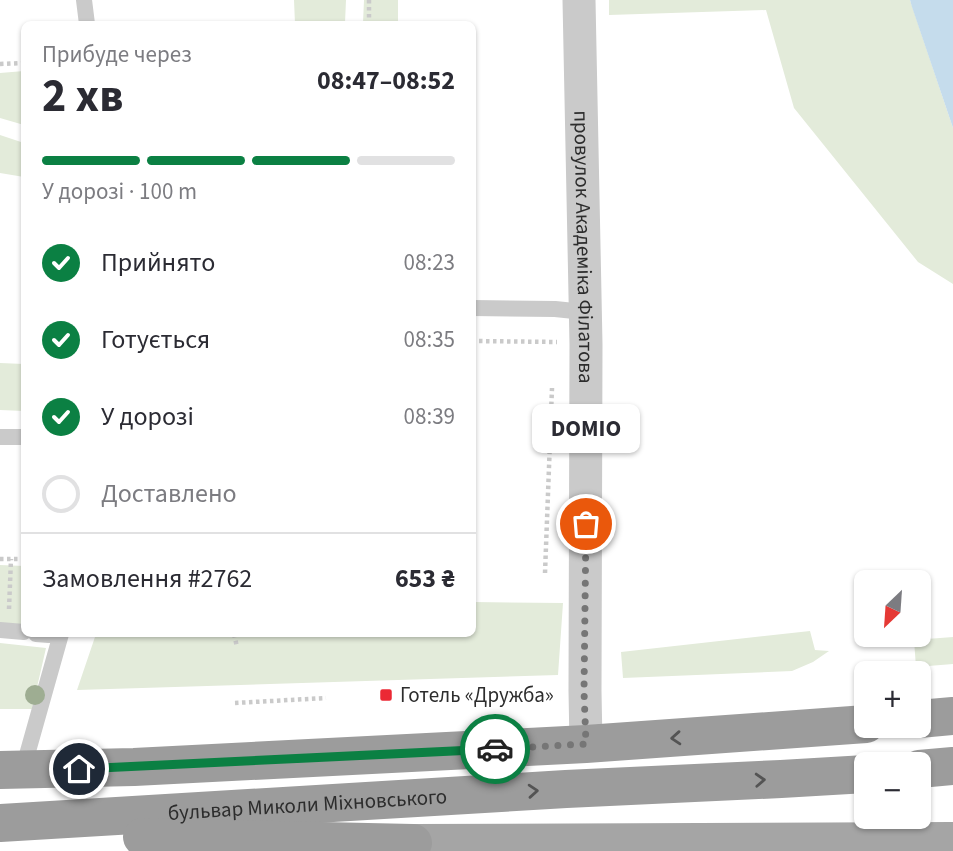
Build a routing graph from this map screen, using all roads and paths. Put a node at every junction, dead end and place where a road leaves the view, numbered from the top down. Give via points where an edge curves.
1 (84, 0) edge
2 (369, 0) edge
3 (579, 0) edge
4 (87, 21) edge
5 (369, 21) edge
6 (21, 63) edge
7 (0, 64) edge
8 (476, 309) edge
9 (570, 327) junction
10 (476, 340) edge
11 (553, 355) dead end
12 (552, 382) dead end
13 (0, 437) edge
14 (21, 437) edge
15 (0, 559) edge
16 (12, 559) junction
17 (21, 559) edge
18 (545, 573) dead end
19 (4, 623) edge
20 (21, 631) edge
21 (48, 637) edge
22 (235, 637) edge
23 (237, 647) dead end
24 (326, 698) dead end
25 (235, 703) dead end
26 (953, 716) edge
27 (931, 718) edge
28 (854, 725) edge
29 (586, 744) junction
30 (953, 766) edge
31 (931, 768) edge
32 (11, 770) edge
33 (854, 775) edge
34 (0, 823) edge
35 (0, 834) edge
36 (953, 841) edge
37 (413, 847) edge

1 - 4 lane
2 - 5 path
3 - 9 street, провулок Академіка Філатова
6 - 7 path
8 - 9 lane
9 - 10 path
9 - 11 path
9 - 29 street, провулок Академіка Філатова
12 - 18 path
13 - 14 lane
15 - 16 path
16 - 17 path
16 - 19 path
19 - 20 lane
21 - 32 lane
22 - 23 path
24 - 25 path
26 - 27 highway
28 -> 29 highway, бульвар Миколи Міхновського
29 - 32 highway, бульвар Миколи Міхновського
30 - 31 highway
34 -> 33 highway, бульвар Миколи Міхновського
35 - 37 highway
36 - 37 main road

